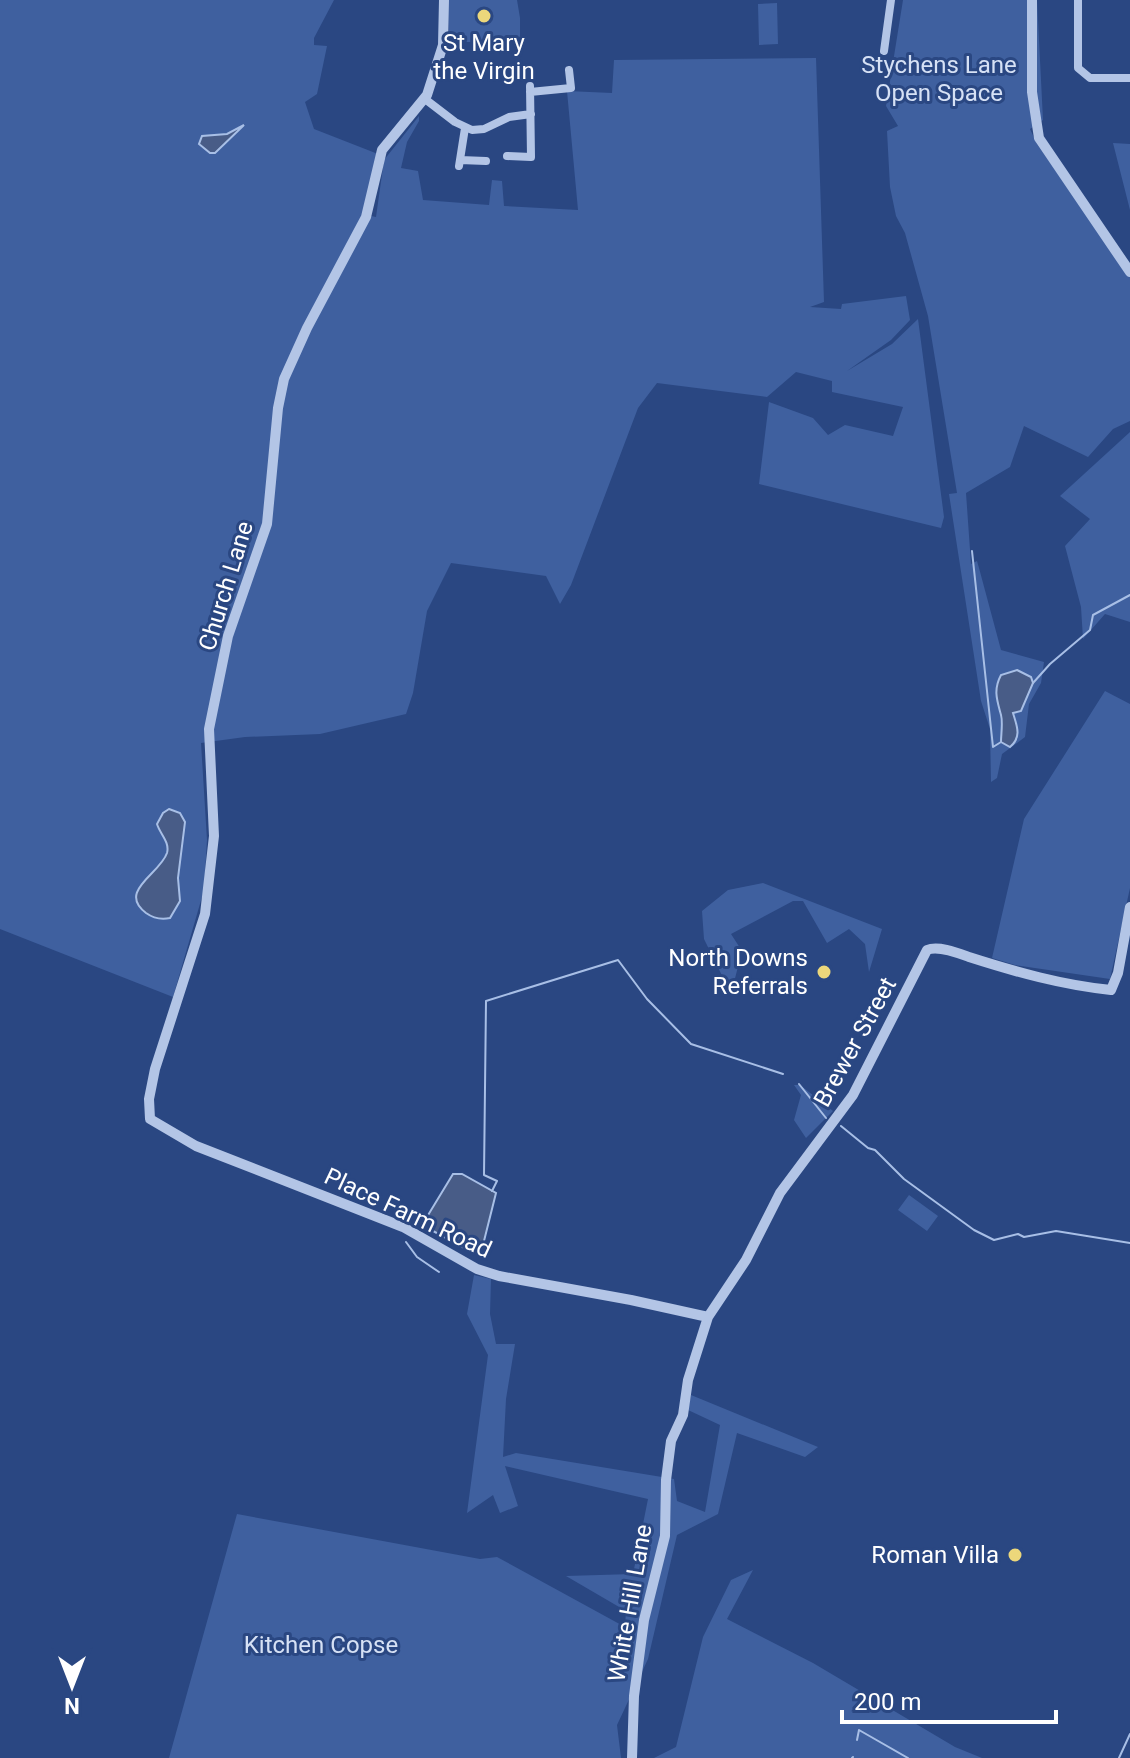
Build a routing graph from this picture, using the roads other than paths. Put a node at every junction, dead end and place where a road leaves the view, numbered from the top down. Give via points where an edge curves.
1 (444, 0) edge
2 (891, 0) edge
3 (1032, 0) edge
4 (1078, 0) edge
5 (884, 51) dead end
6 (569, 70) dead end
7 (1130, 78) edge
8 (425, 99) junction
9 (531, 114) junction
10 (465, 128) junction
11 (507, 156) dead end
12 (531, 157) junction
13 (541, 157) dead end
14 (486, 161) dead end
15 (1130, 272) edge
16 (1130, 907) edge
17 (150, 1119) joint
18 (708, 1317) junction
19 (632, 1758) edge

1 - 8 street, Church Lane via 441,55
2 - 5 street
3 - 15 street via 1032,92 1039,138
4 - 7 street via 1078,68 1090,78
6 - 9 street via 571,88 530,89
8 - 10 street
8 - 17 street, Church Lane via 382,150 366,217 284,379 267,524 228,636 209,729 214,836 205,914 155,1069
9 - 10 street via 478,130
9 - 12 street
10 - 14 street via 460,163
11 - 12 street
12 - 13 street
16 - 18 street, Brewer Street via 1111,990 1015,973 933,947 927,950 853,1095 780,1193 746,1260
17 - 18 street, Place Farm Road via 196,1146 403,1227 477,1269
18 - 19 street, White Hill Lane via 683,1415 671,1441 665,1536 644,1620

